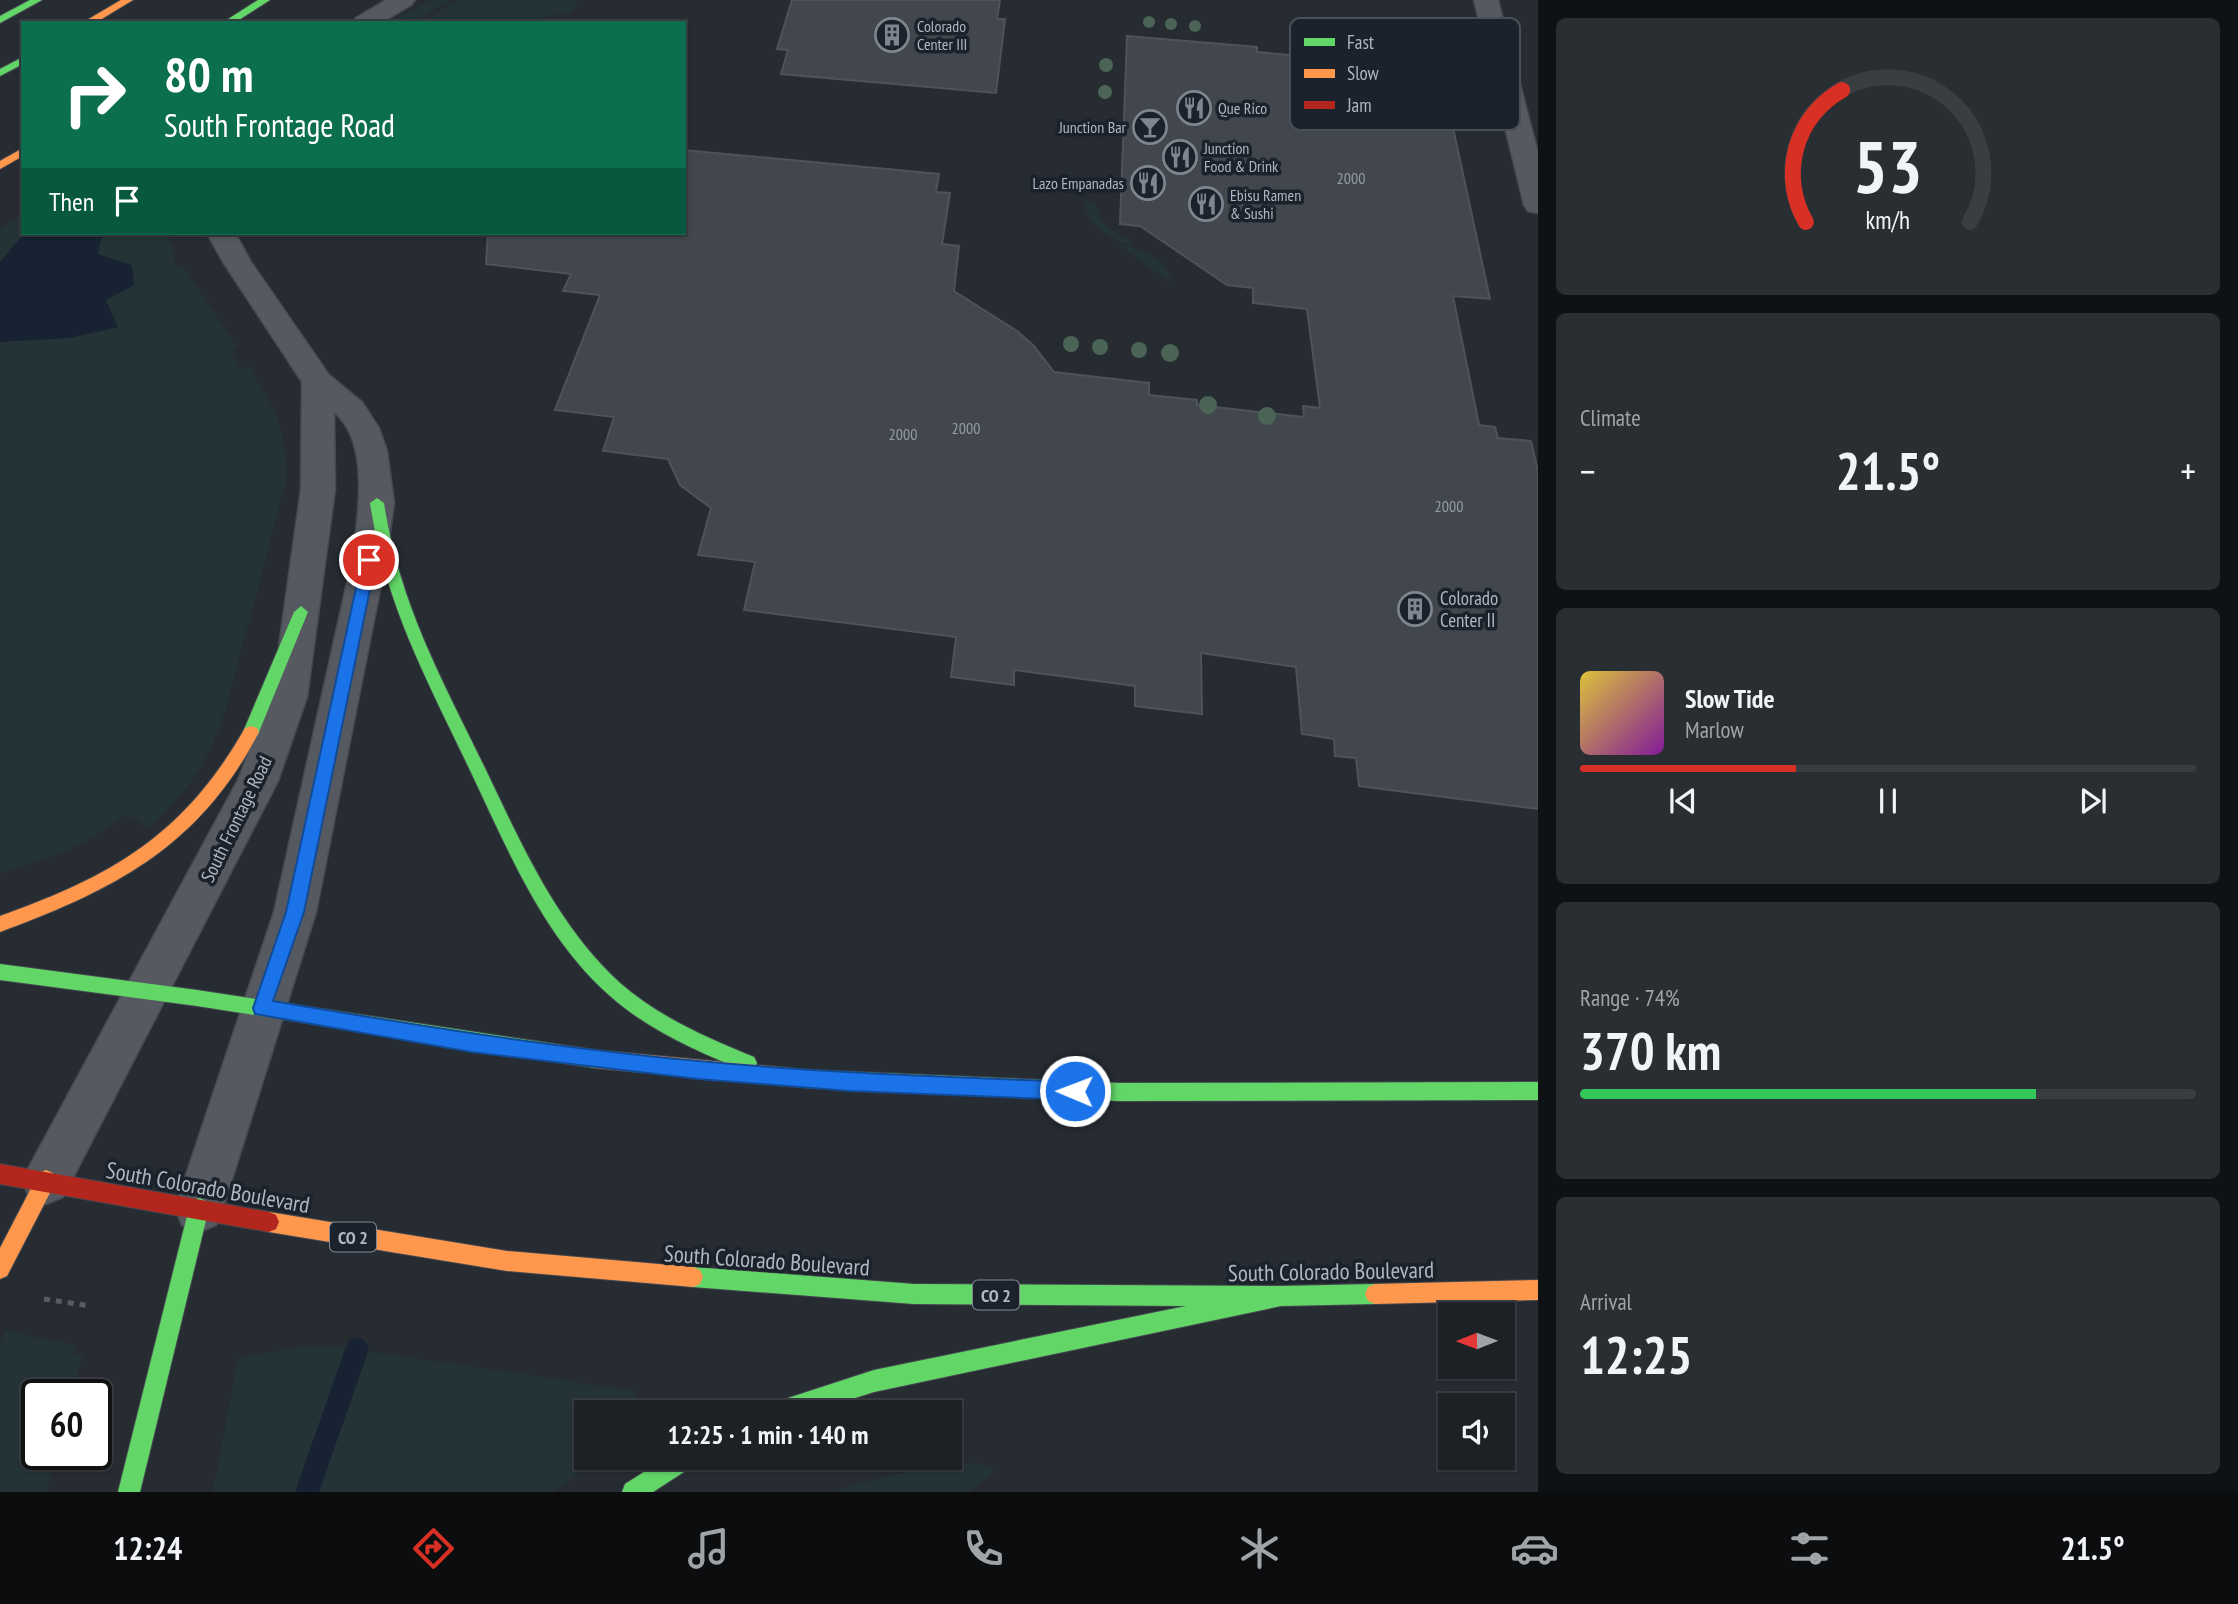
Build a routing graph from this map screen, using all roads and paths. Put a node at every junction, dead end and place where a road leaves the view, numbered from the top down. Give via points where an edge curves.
1 (37, 0) edge
2 (128, 0) edge
3 (265, 0) edge
4 (404, 0) edge
5 (1486, 0) edge
6 (1491, 18) edge
7 (0, 20) edge
8 (91, 21) edge
9 (230, 21) edge
10 (367, 21) edge
11 (21, 61) edge
12 (0, 74) edge
13 (1519, 130) edge
14 (21, 152) edge
15 (0, 166) edge
16 (1538, 205) edge
17 (222, 235) edge
18 (318, 382) junction
19 (377, 503) junction
20 (301, 612) junction
21 (0, 925) edge
22 (0, 972) edge
23 (147, 990) junction
24 (262, 1008) junction
25 (800, 1079) junction
26 (1538, 1091) edge
27 (0, 1174) edge
28 (46, 1180) junction
29 (200, 1208) junction
30 (0, 1269) edge
31 (1538, 1290) edge
32 (1281, 1296) junction
33 (39, 1298) dead end
34 (92, 1306) dead end
35 (810, 1400) edge
36 (667, 1470) edge
37 (129, 1492) edge
38 (633, 1492) edge

1 - 7 main road
2 - 8 main road
3 - 9 main road
4 - 10 street
5 - 6 street
11 - 12 main road
13 - 16 street
14 - 15 main road
17 - 18 street
18 - 19 street via 351,410 363,428 371,450
18 - 20 street, South Frontage Road via 318,489
19 - 24 street via 295,912
19 - 25 main road via 385,558 399,602 509,834 562,930 600,975 666,1026 736,1058
20 - 21 main road via 228,773 203,806 169,840 131,867
20 - 23 street, South Frontage Road via 288,697 258,781
22 - 23 main road
23 - 24 main road
23 - 28 street, South Frontage Road
24 - 25 main road via 471,1043
24 - 29 street
25 - 26 main road via 973,1089 1203,1094
27 - 28 main road, South Colorado Boulevard / CO 2
28 - 29 main road, South Colorado Boulevard / CO 2
28 - 30 main road
29 - 32 main road, South Colorado Boulevard / CO 2 via 507,1261 765,1284 914,1294
29 - 37 main road
31 - 32 main road, South Colorado Boulevard / CO 2
32 - 35 main road via 874,1381
33 - 34 path
36 - 38 main road

